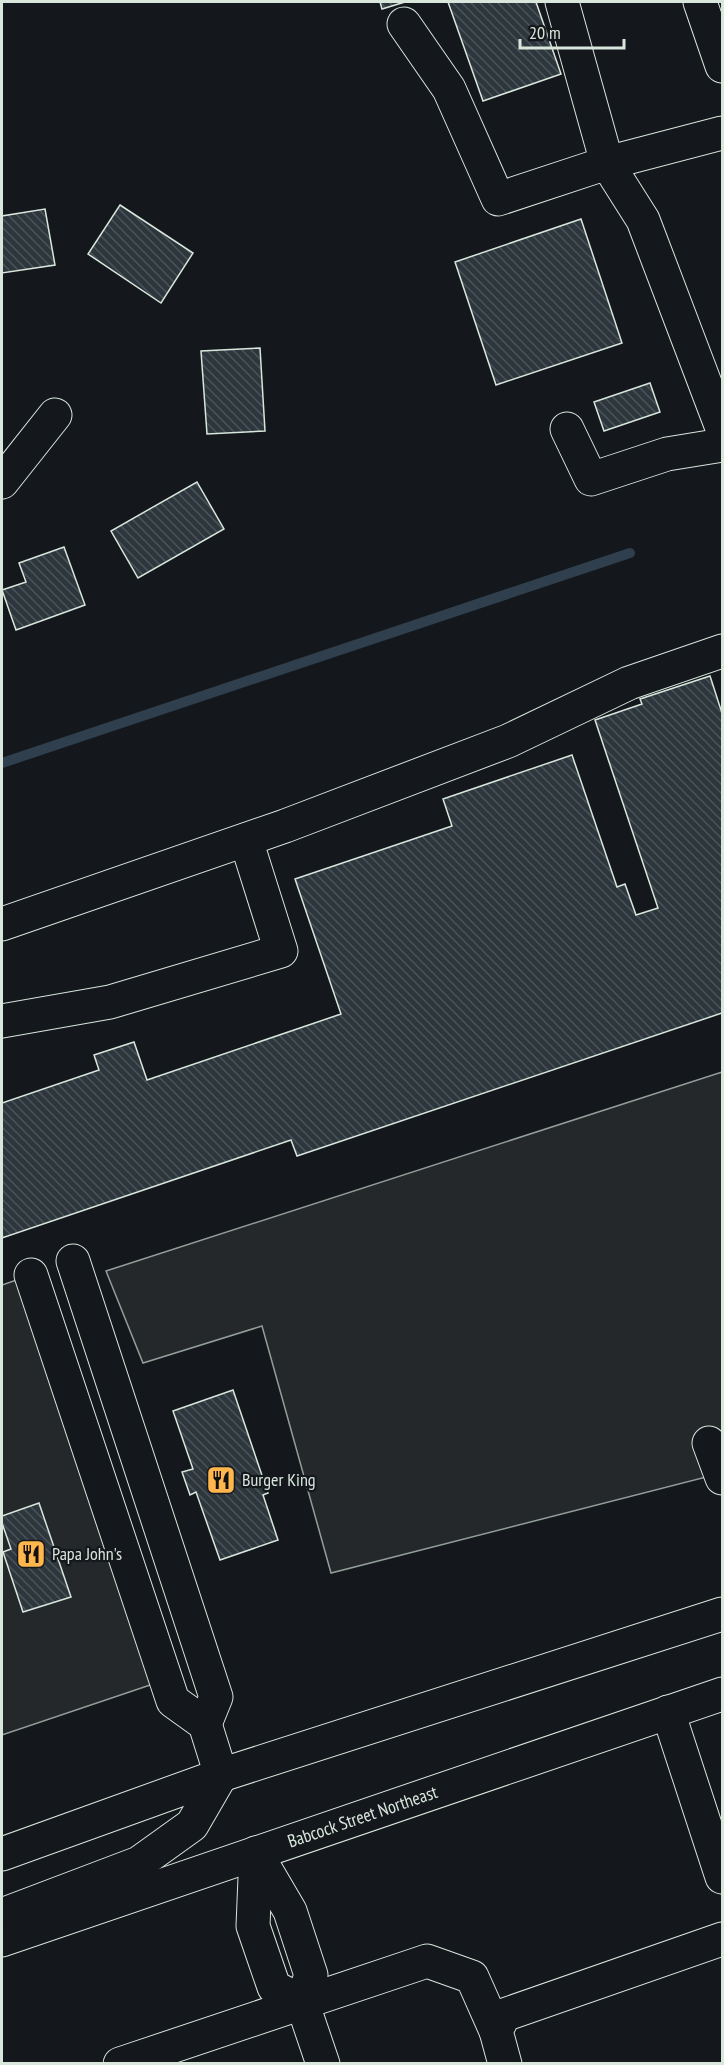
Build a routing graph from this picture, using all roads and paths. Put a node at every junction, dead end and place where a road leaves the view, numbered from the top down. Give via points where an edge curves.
1 (562, 2) edge
2 (700, 2) edge
3 (404, 24) dead end
4 (723, 66) edge
5 (723, 133) edge
6 (607, 163) junction
7 (55, 415) dead end
8 (723, 428) edge
9 (567, 429) dead end
10 (723, 445) edge
11 (2, 482) edge
12 (723, 651) edge
13 (246, 840) junction
14 (2, 924) edge
15 (2, 1021) edge
16 (73, 1261) dead end
17 (31, 1275) dead end
18 (709, 1443) dead end
19 (723, 1478) edge
20 (723, 1614) edge
21 (723, 1694) edge
22 (668, 1712) junction
23 (205, 1724) junction
24 (222, 1775) junction
25 (256, 1853) junction
26 (2, 1854) edge
27 (722, 1877) edge
28 (2, 1915) edge
29 (723, 1938) edge
30 (2, 1940) edge
31 (302, 2002) junction
32 (496, 2031) junction
33 (120, 2064) edge
34 (323, 2064) edge
35 (505, 2064) edge

1 - 6 main road
2 - 4 main road
3 - 6 main road via 449,89 498,199
5 - 6 main road
6 - 8 main road via 644,220
7 - 11 main road
9 - 10 main road via 591,479 667,454
12 - 13 main road via 629,683 508,741
13 - 14 main road
13 - 15 main road via 281,951 110,1002
16 - 23 main road via 216,1697
17 - 23 main road via 173,1701
18 - 19 main road
20 - 24 main road
21 - 22 main road, Babcock Street Northeast
22 - 25 main road, Babcock Street Northeast
22 - 27 main road
23 - 24 main road
24 - 26 main road
24 - 28 main road via 192,1825 139,1863
25 - 30 main road, Babcock Street Northeast
25 - 31 main road via 290,1911 311,1975
29 - 32 main road via 504,2015
31 - 32 main road via 427,1961 472,1977
31 - 33 main road
31 - 34 main road
32 - 35 main road

